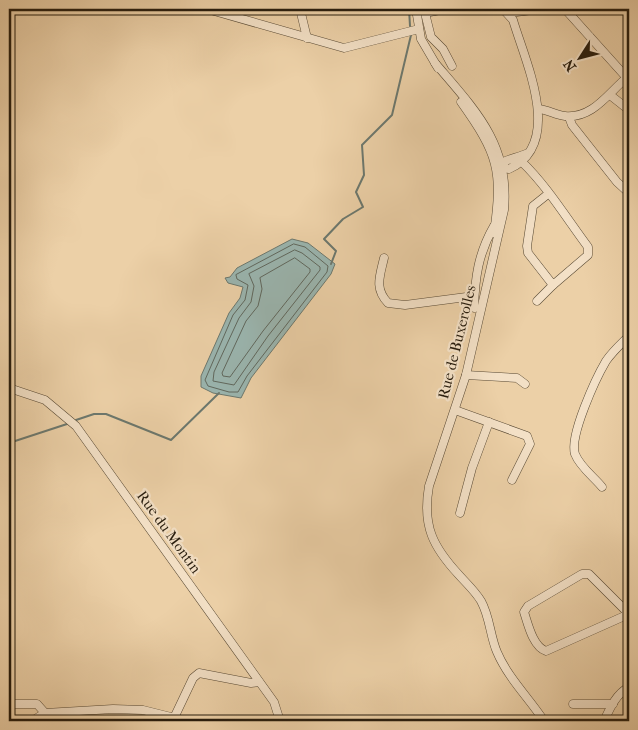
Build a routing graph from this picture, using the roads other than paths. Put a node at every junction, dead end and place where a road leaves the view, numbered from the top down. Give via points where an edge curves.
1 (207, 9) edge
2 (300, 9) edge
3 (416, 9) edge
4 (445, 9) edge
5 (540, 9) edge
6 (565, 9) edge
7 (506, 11) edge
8 (226, 12) edge
9 (418, 29) junction
10 (307, 38) junction
11 (452, 66) dead end
12 (628, 77) edge
13 (610, 95) junction
14 (539, 109) junction
15 (629, 110) edge
16 (569, 116) junction
17 (528, 153) junction
18 (522, 162) junction
19 (500, 166) junction
20 (629, 193) edge
21 (548, 194) junction
22 (495, 223) junction
23 (384, 258) dead end
24 (475, 278) junction
25 (486, 282) junction
26 (553, 285) junction
27 (474, 296) junction
28 (537, 301) dead end
29 (474, 308) dead end
30 (629, 336) edge
31 (466, 375) junction
32 (525, 384) dead end
33 (9, 388) edge
34 (455, 410) junction
35 (488, 422) junction
36 (512, 480) dead end
37 (602, 487) dead end
38 (460, 512) dead end
39 (629, 614) edge
40 (260, 682) junction
41 (629, 687) edge
42 (9, 704) edge
43 (573, 704) dead end
44 (613, 704) junction
45 (45, 713) junction
46 (174, 718) junction
47 (32, 721) edge
48 (187, 721) edge
49 (280, 721) edge
50 (544, 721) edge
51 (604, 721) edge

1 - 8 street
2 - 10 street
3 - 9 street, Rue de Buxerolles
4 - 11 street via 425,13 431,37 443,49
5 - 7 street
6 - 12 street
7 - 14 street via 513,20
8 - 10 street
9 - 10 street via 344,48
9 - 19 street, Rue de Buxerolles via 435,63 479,116 497,148
12 - 13 street
13 - 15 street
13 - 16 street via 585,113
14 - 16 street
14 - 17 street via 534,140
16 - 20 street via 572,125
17 - 18 street
17 - 19 street
18 - 19 street
18 - 21 street
19 - 22 street, Rue de Buxerolles
19 - 25 street, Rue de Buxerolles via 505,192 504,210
21 - 26 street via 533,206 526,246
21 - 26 street via 588,247 588,255
22 - 24 street via 484,243
22 - 25 street, Rue de Buxerolles
23 - 27 street via 378,286 388,303 405,305
24 - 25 street
24 - 27 street
25 - 31 street, Rue de Buxerolles
26 - 28 street
27 - 29 street
30 - 37 street via 619,343 606,361 586,404 574,444 578,460
31 - 32 street via 517,378
31 - 34 street, Rue de Buxerolles
33 - 40 street, Rue du Montin via 45,400 76,426
34 - 35 street
34 - 50 street, Rue de Buxerolles via 429,486 427,522 441,555 485,608 504,667
35 - 36 street via 527,436 530,444
35 - 38 street
39 - 39 street via 589,574 582,574 528,606 524,612 537,645 546,651
40 - 46 street via 199,673 193,678
40 - 49 street, Rue du Montin via 274,702
41 - 44 street
42 - 45 street via 36,704
43 - 44 street
44 - 51 street
45 - 46 street via 143,710
45 - 47 street
46 - 48 street

